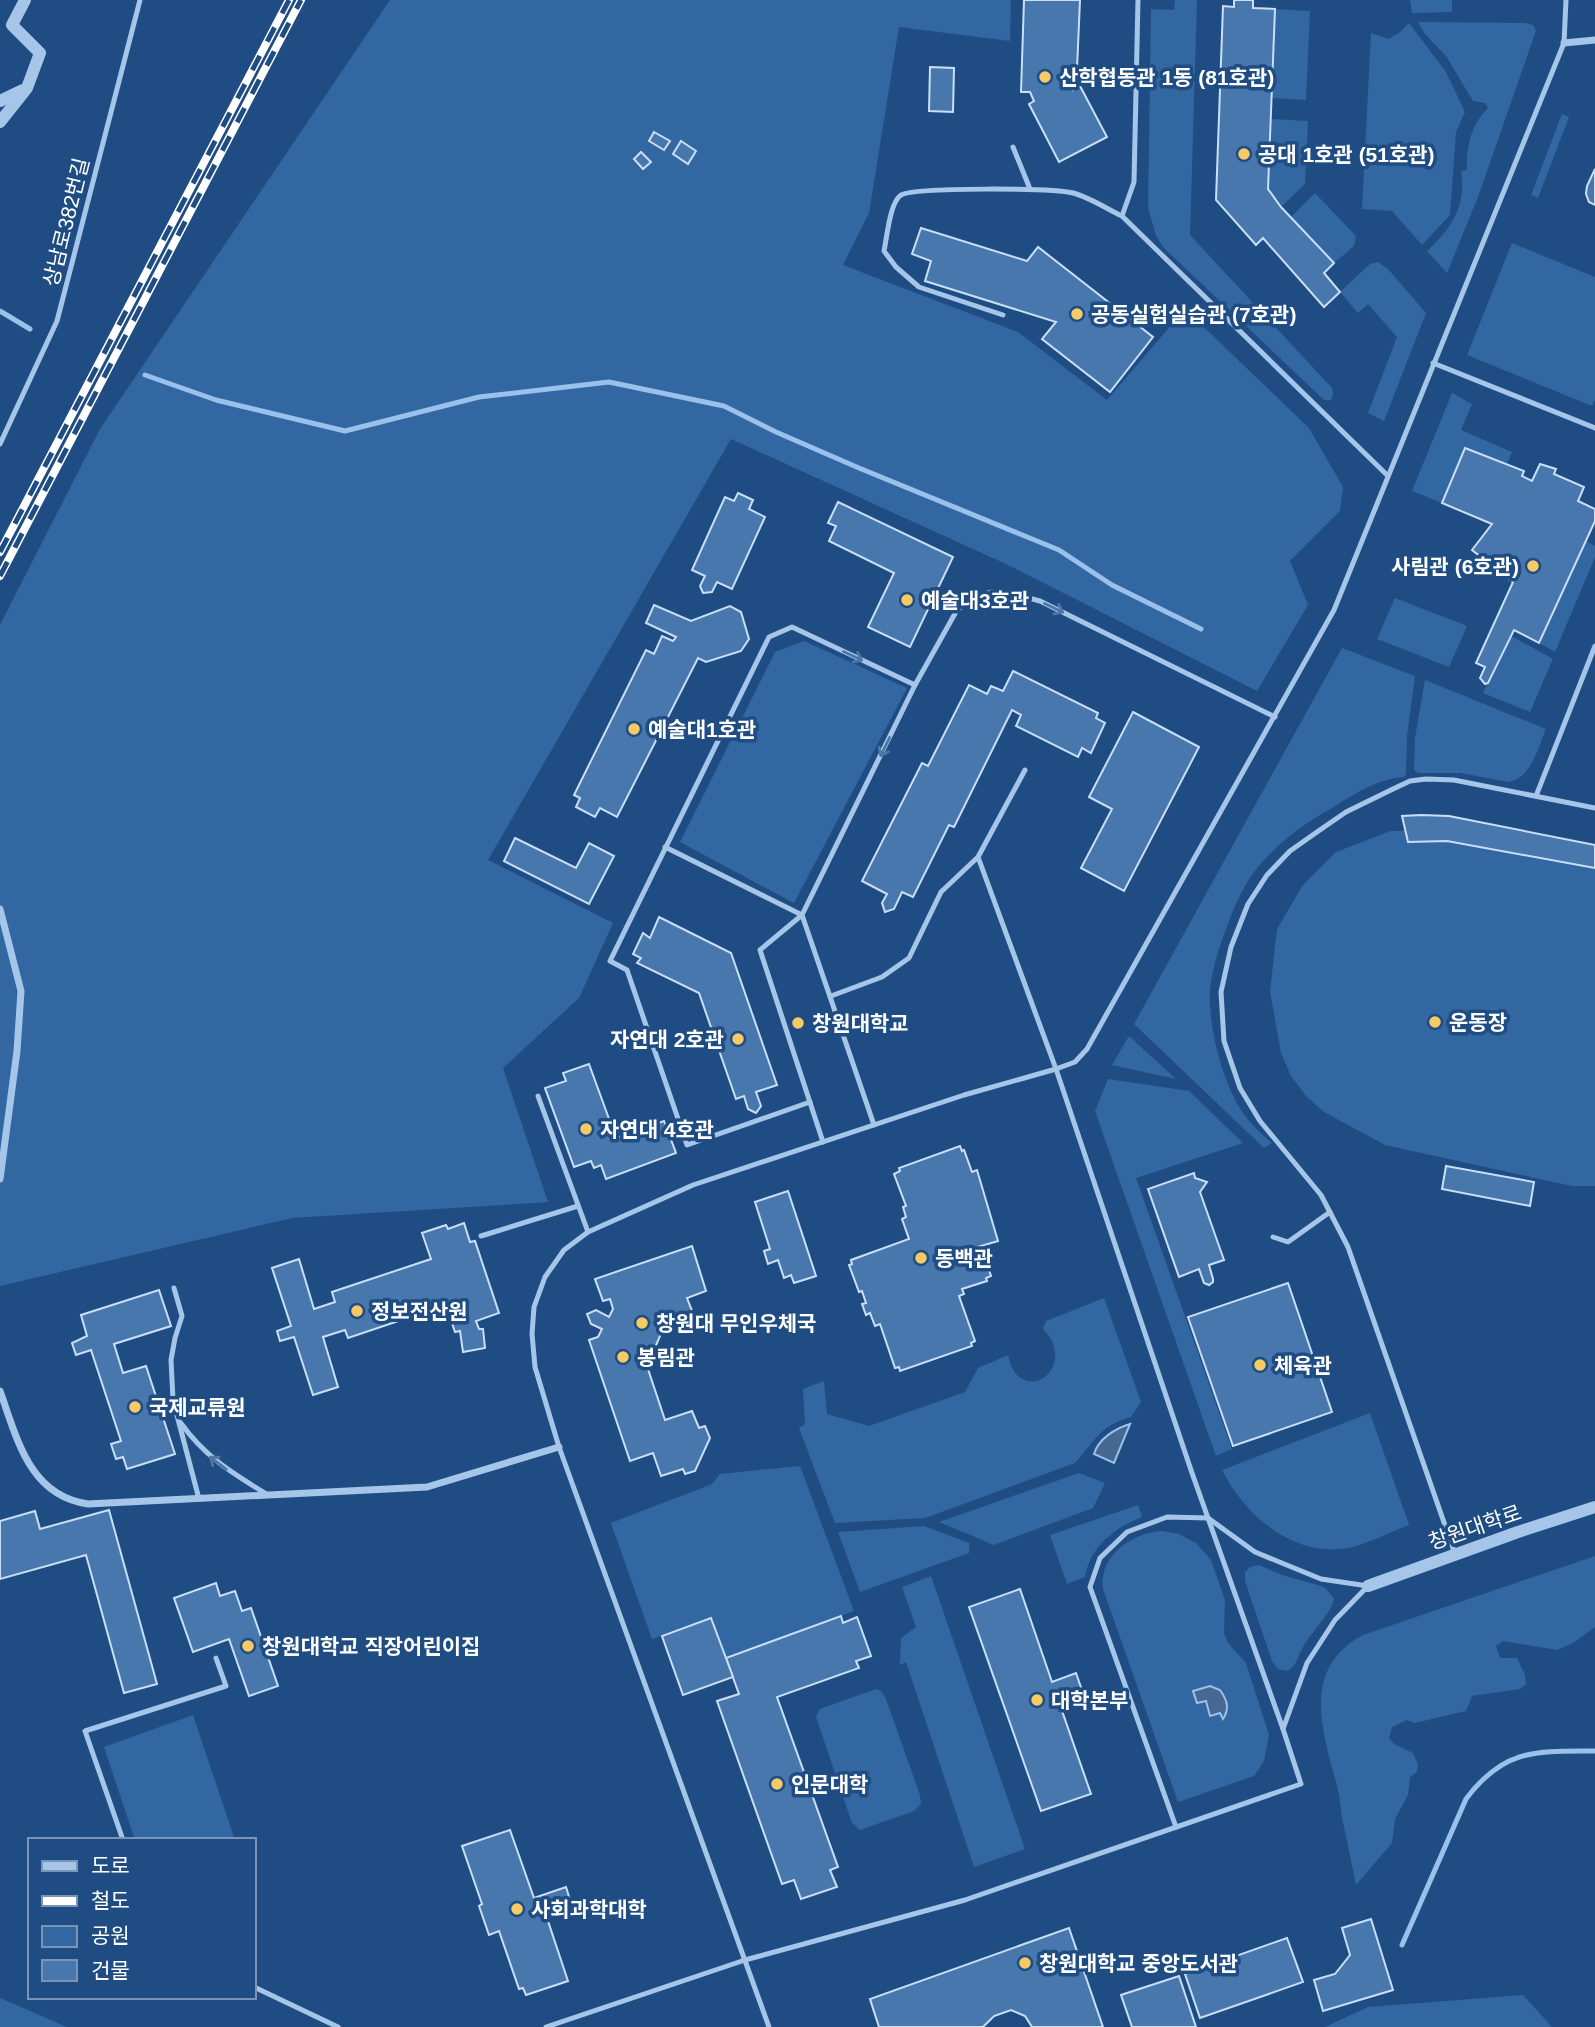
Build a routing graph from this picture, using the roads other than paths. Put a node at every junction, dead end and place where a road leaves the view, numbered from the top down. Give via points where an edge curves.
1 (25, 0) edge
2 (140, 0) edge
3 (1138, 0) edge
4 (1566, 0) edge
5 (1595, 40) edge
6 (1564, 43) junction
7 (27, 88) junction
8 (0, 101) edge
9 (0, 122) edge
10 (1013, 147) dead end
11 (1030, 189) junction
12 (1122, 216) junction
13 (1003, 315) dead end
14 (1433, 363) junction
15 (1595, 428) edge
16 (0, 444) edge
17 (1387, 475) junction
18 (1595, 646) edge
19 (915, 685) junction
20 (1275, 717) junction
21 (1025, 769) dead end
22 (1536, 796) junction
23 (1595, 808) edge
24 (665, 846) junction
25 (978, 857) junction
26 (0, 909) edge
27 (802, 915) junction
28 (831, 996) junction
29 (1056, 1069) junction
30 (538, 1096) dead end
31 (810, 1102) junction
32 (874, 1125) junction
33 (824, 1142) junction
34 (0, 1179) edge
35 (578, 1206) junction
36 (1330, 1212) junction
37 (587, 1232) junction
38 (481, 1236) dead end
39 (1273, 1237) dead end
40 (174, 1288) dead end
41 (0, 1391) edge
42 (178, 1420) junction
43 (559, 1447) junction
44 (268, 1495) junction
45 (199, 1499) junction
46 (1595, 1507) edge
47 (1208, 1518) junction
48 (1455, 1554) junction
49 (1368, 1586) junction
50 (216, 1658) dead end
51 (1283, 1729) junction
52 (1176, 1827) junction
53 (121, 1838) edge
54 (745, 1960) junction
55 (256, 1988) edge
56 (338, 2027) edge
57 (546, 2027) edge
58 (769, 2027) edge

1 - 7 street via 12,25 40,52
2 - 16 lane, 상남로382번길 via 57,321
3 - 12 lane via 1134,182
4 - 6 lane
5 - 6 street
6 - 14 lane
7 - 8 street
7 - 9 street
10 - 11 lane
11 - 12 lane via 1074,193
11 - 13 lane via 918,191 901,196 893,206 888,228 884,251 908,279 919,287
12 - 17 lane
14 - 15 lane
14 - 17 lane
17 - 20 lane via 1334,610
18 - 22 lane
19 -> 20 lane via 957,610 974,597 992,592 1040,601
24 -> 19 lane via 769,637 792,627
19 -> 27 lane
20 - 29 lane via 1087,1049 1075,1062
21 - 25 lane
22 - 23 lane
22 - 36 lane via 1454,780 1410,781 1346,812 1290,851 1248,904 1231,947 1222,992 1224,1041 1240,1088 1260,1121
24 - 27 lane
24 - 31 lane via 610,961 627,970 687,1145
25 - 28 lane via 941,892 913,952 902,965
25 - 29 lane
26 - 34 street via 21,991
27 - 28 lane
27 - 31 lane via 760,950
28 - 32 lane
29 - 32 lane
29 - 47 lane
30 - 35 lane
31 - 33 lane
32 - 33 lane
33 - 37 lane via 693,1185
35 - 37 lane
35 - 38 lane
36 - 39 lane via 1288,1242
36 - 48 lane via 1348,1247
37 - 43 lane via 564,1250 545,1277 534,1307 535,1367
40 - 42 lane via 182,1316 171,1360
41 - 45 street via 25,1460 64,1497 88,1504
44 -> 42 lane via 208,1456
42 - 45 lane
43 - 44 street via 426,1487
43 - 54 lane
44 - 45 street
46 - 48 street, 창원대학로
47 - 49 lane via 1255,1552 1321,1579
47 - 51 lane
47 - 52 lane via 1167,1517 1127,1532 1100,1558 1090,1587
48 - 49 street, 창원대학로
49 - 51 lane via 1335,1620 1307,1662
50 - 53 lane via 226,1686 85,1731
51 - 52 lane via 1301,1784
52 - 54 lane via 965,1900
54 - 57 lane
54 - 58 lane
55 - 56 lane

